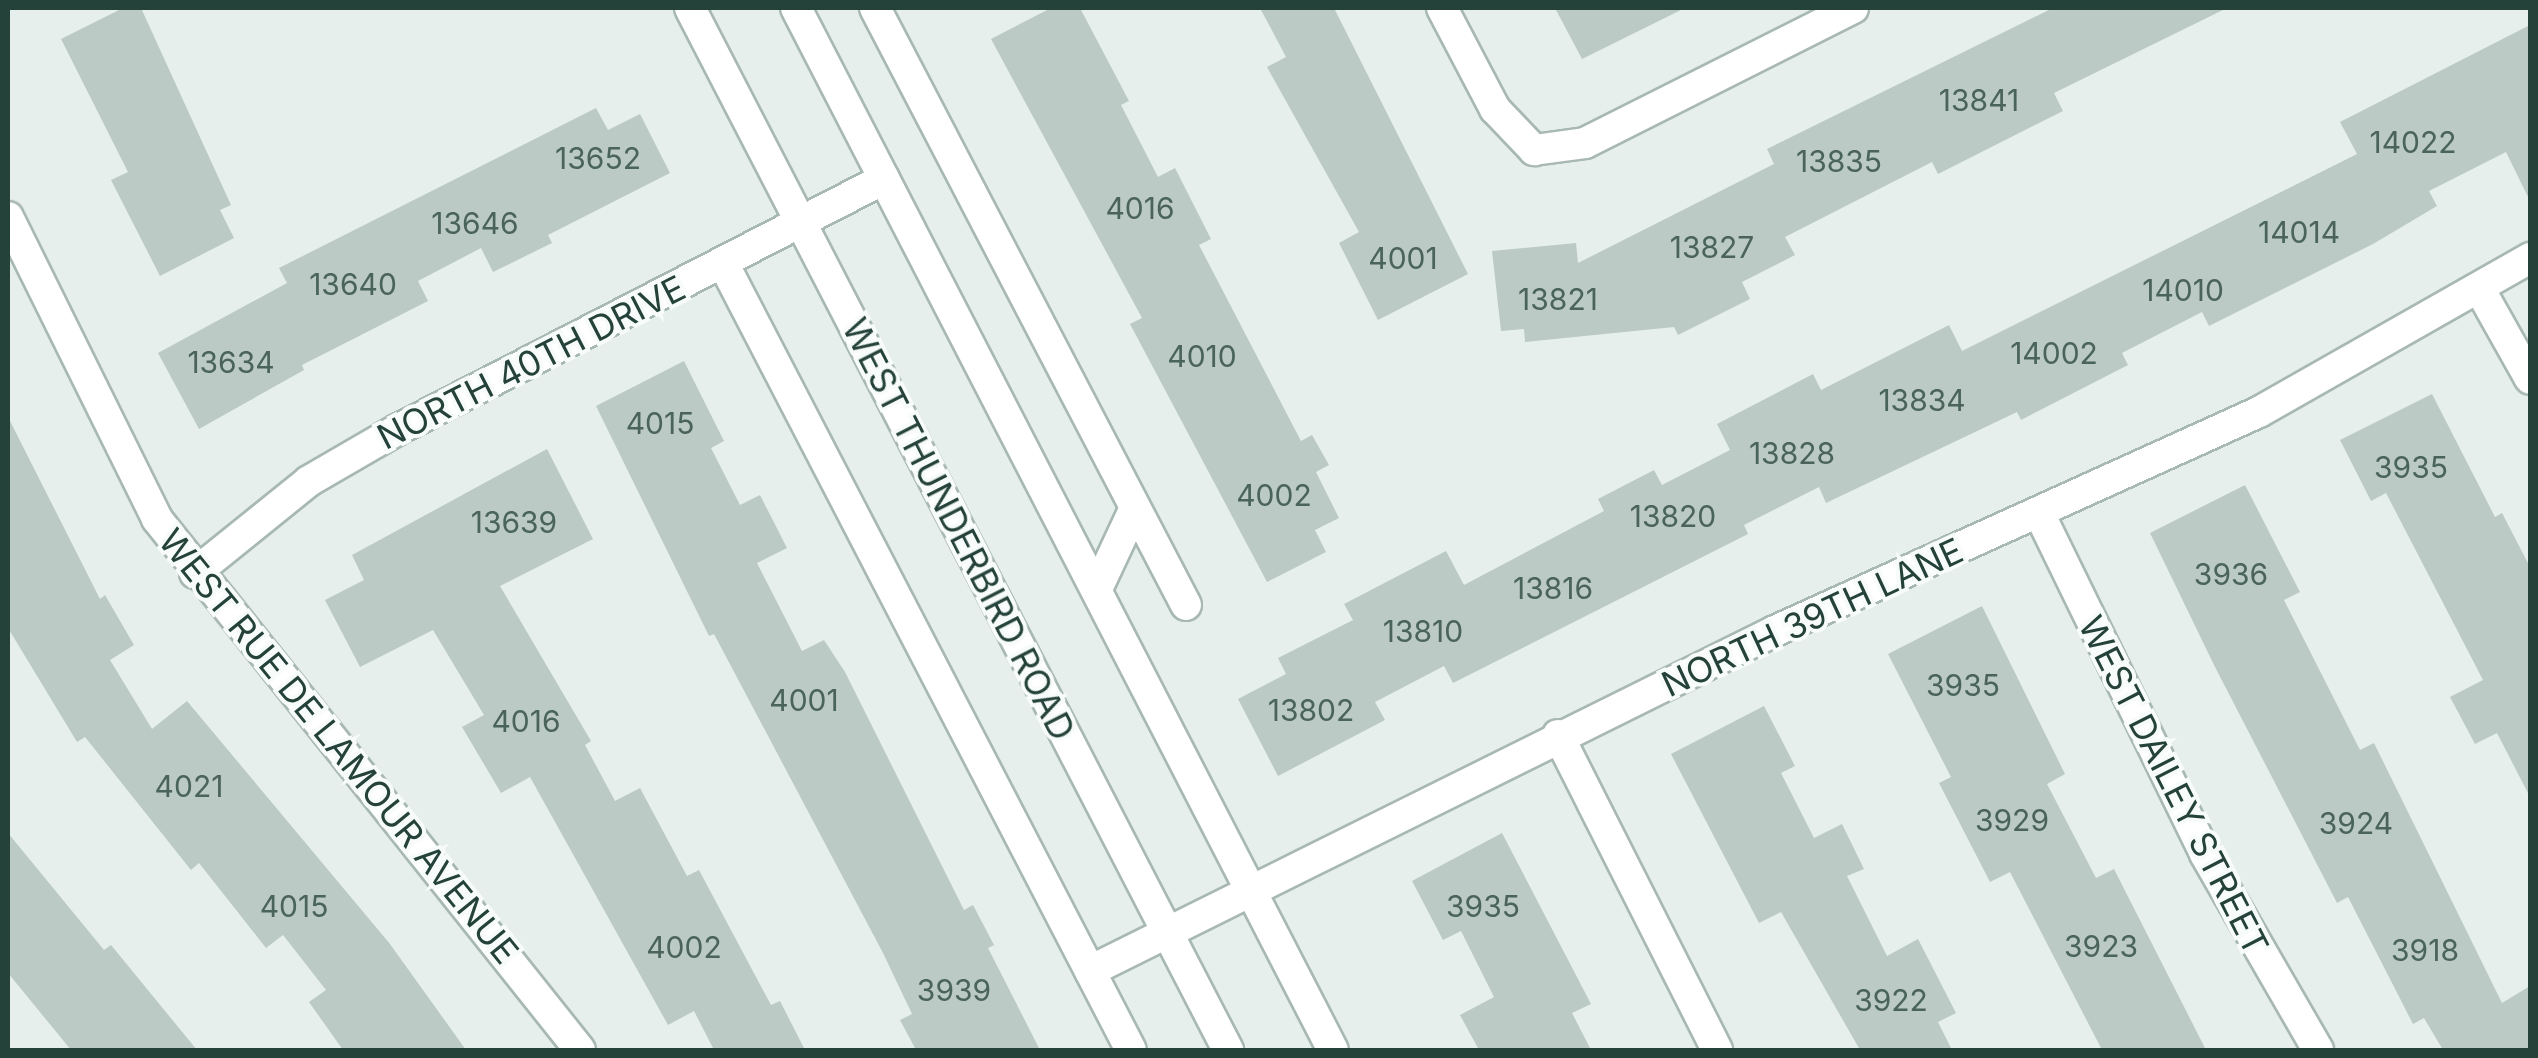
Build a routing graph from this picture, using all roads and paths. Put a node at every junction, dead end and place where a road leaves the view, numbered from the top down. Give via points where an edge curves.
1 (690, 8) edge
2 (796, 8) edge
3 (876, 8) edge
4 (1442, 8) edge
5 (1853, 8) edge
6 (884, 179) junction
7 (8, 217) edge
8 (801, 223) junction
9 (2530, 258) edge
10 (724, 263) junction
11 (2479, 288) junction
12 (2530, 379) edge
13 (1135, 508) junction
14 (2040, 513) junction
15 (195, 573) junction
16 (1097, 589) junction
17 (1186, 605) dead end
18 (1558, 735) junction
19 (1250, 890) junction
20 (1167, 932) junction
21 (1090, 971) junction
22 (580, 1050) edge
23 (1131, 1050) edge
24 (1228, 1050) edge
25 (1332, 1050) edge
26 (1717, 1050) edge
27 (2318, 1050) edge

1 - 8 street, WEST THUNDERBIRD ROAD
2 - 6 street
3 - 13 street
4 - 5 street via 1495,110 1534,150 1585,142
6 - 8 street, NORTH 40TH DRIVE
6 - 16 street
7 - 15 street, WEST RUE DE LAMOUR AVENUE via 157,520
8 - 10 street, NORTH 40TH DRIVE
8 - 20 street, WEST THUNDERBIRD ROAD
9 - 11 street, NORTH 39TH LANE
10 - 15 street, NORTH 40TH DRIVE via 308,481
10 - 21 street
11 - 12 street
11 - 14 street, NORTH 39TH LANE via 2259,412
13 - 16 street
13 - 17 street
14 - 18 street, NORTH 39TH LANE
14 - 27 street, WEST DAILEY STREET via 2205,854
15 - 22 street, WEST RUE DE LAMOUR AVENUE via 412,832
16 - 19 street
18 - 19 street, NORTH 39TH LANE
18 - 26 street
19 - 20 street, NORTH 39TH LANE
19 - 25 street
20 - 21 street, NORTH 39TH LANE
20 - 24 street, WEST THUNDERBIRD ROAD
21 - 23 street

